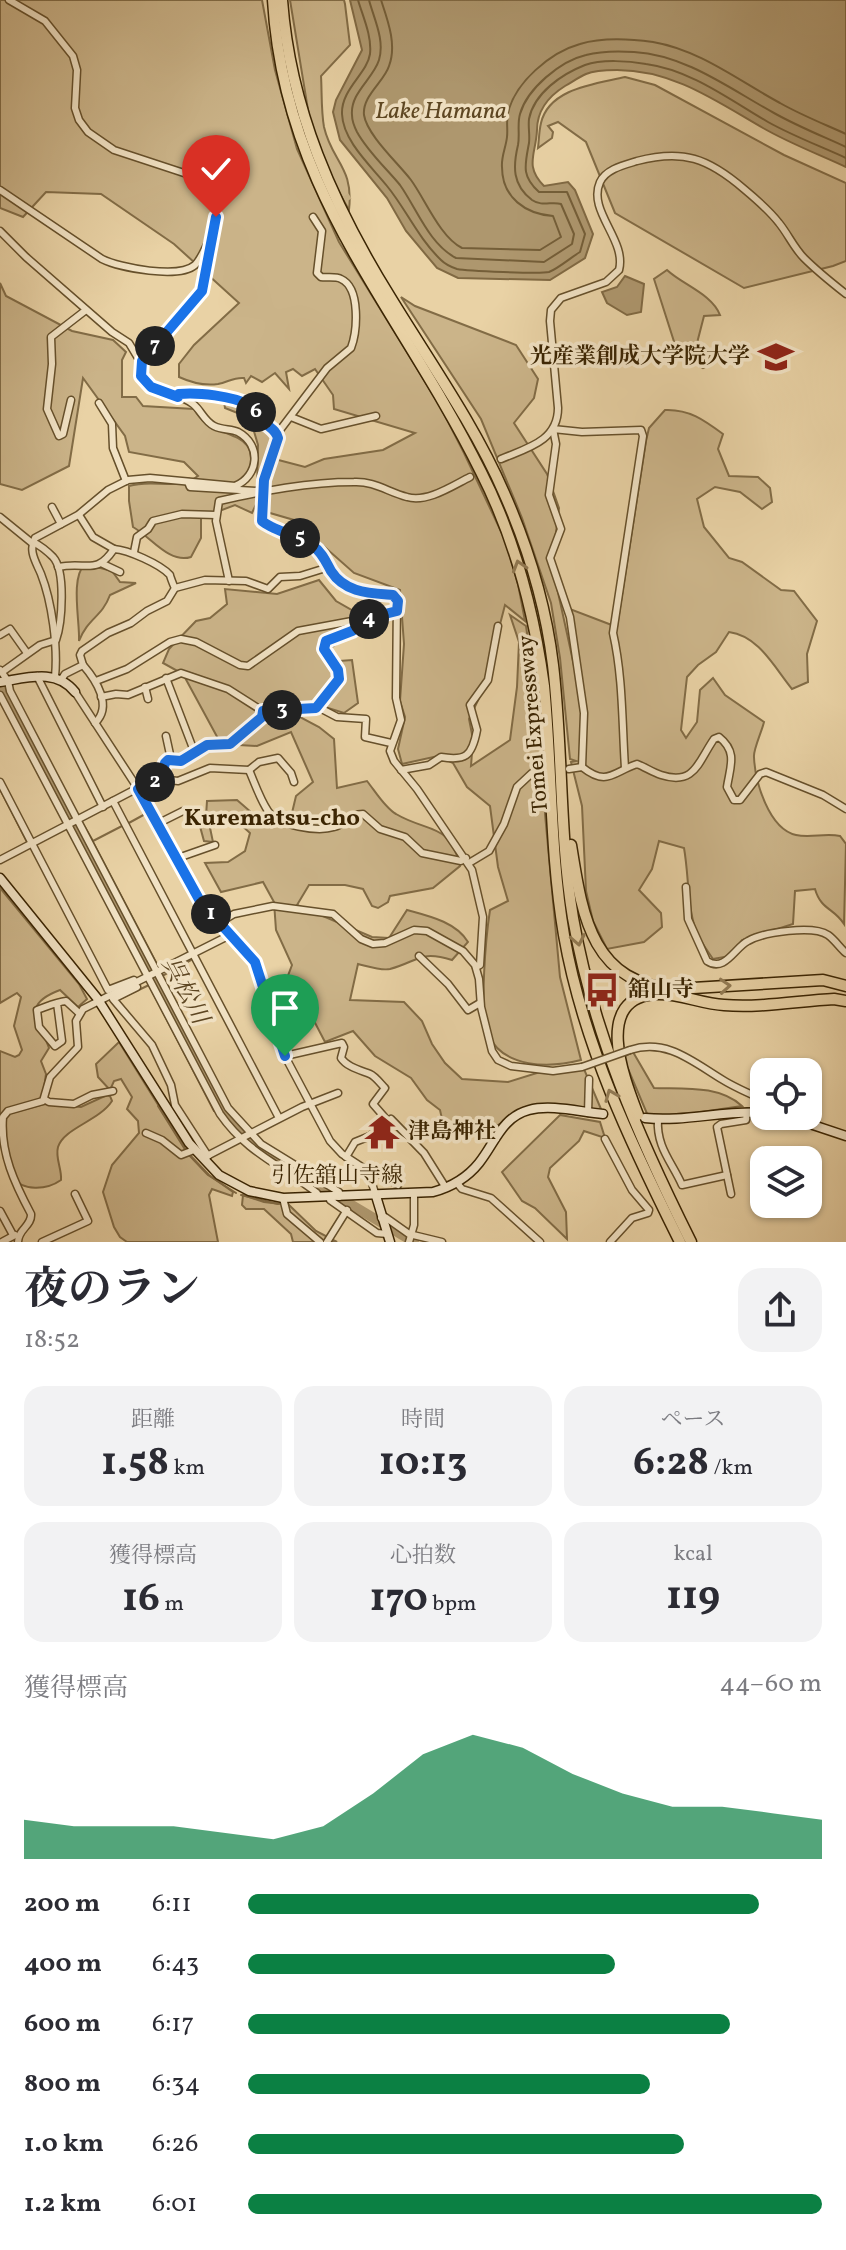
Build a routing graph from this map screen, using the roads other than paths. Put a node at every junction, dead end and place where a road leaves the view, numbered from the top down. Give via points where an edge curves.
1 (9, 0) edge
2 (273, 0) edge
3 (282, 0) edge
4 (0, 190) edge
5 (313, 217) dead end
6 (0, 231) edge
7 (212, 243) junction
8 (846, 294) edge
9 (86, 310) junction
10 (141, 363) junction
11 (178, 397) junction
12 (71, 400) dead end
13 (99, 403) dead end
14 (376, 416) dead end
15 (291, 417) junction
16 (553, 429) junction
17 (277, 434) junction
18 (501, 459) dead end
19 (470, 477) dead end
20 (126, 481) junction
21 (188, 482) junction
22 (264, 492) junction
23 (52, 507) dead end
24 (79, 515) junction
25 (216, 515) junction
26 (0, 517) edge
27 (61, 524) junction
28 (32, 543) junction
29 (114, 549) junction
30 (134, 552) junction
31 (103, 564) junction
32 (58, 567) junction
33 (329, 567) junction
34 (120, 572) dead end
35 (229, 581) junction
36 (175, 588) junction
37 (397, 611) junction
38 (379, 615) junction
39 (498, 626) dead end
40 (0, 635) edge
41 (53, 640) junction
42 (27, 653) junction
43 (83, 665) junction
44 (37, 676) junction
45 (3, 677) edge
46 (58, 678) junction
47 (166, 678) junction
48 (96, 681) junction
49 (145, 687) junction
50 (75, 692) joint
51 (0, 695) edge
52 (101, 697) junction
53 (148, 699) dead end
54 (318, 707) junction
55 (263, 711) junction
56 (95, 723) junction
57 (166, 736) dead end
58 (391, 743) junction
59 (194, 751) junction
60 (171, 759) junction
61 (564, 766) junction
62 (582, 767) junction
63 (625, 768) junction
64 (249, 770) junction
65 (401, 770) junction
66 (545, 771) dead end
67 (160, 779) junction
68 (0, 782) edge
69 (294, 782) dead end
70 (138, 789) junction
71 (113, 801) junction
72 (103, 807) junction
73 (846, 809) edge
74 (183, 811) dead end
75 (73, 822) junction
76 (157, 824) junction
77 (32, 843) junction
78 (215, 845) dead end
79 (175, 859) junction
80 (0, 860) edge
81 (467, 860) junction
82 (0, 878) edge
83 (686, 887) dead end
84 (219, 923) junction
85 (230, 935) junction
86 (846, 953) edge
87 (193, 955) junction
88 (419, 956) dead end
89 (476, 967) junction
90 (151, 977) junction
91 (846, 986) edge
92 (98, 1000) junction
93 (846, 1001) edge
94 (57, 1003) junction
95 (480, 1003) junction
96 (79, 1013) junction
97 (285, 1056) junction
98 (589, 1079) dead end
99 (113, 1091) dead end
100 (338, 1093) dead end
101 (750, 1093) edge
102 (44, 1099) junction
103 (311, 1103) junction
104 (747, 1112) junction
105 (750, 1112) edge
106 (588, 1113) junction
107 (603, 1114) dead end
108 (279, 1118) junction
109 (645, 1118) dead end
110 (658, 1119) junction
111 (387, 1120) junction
112 (822, 1128) edge
113 (146, 1133) dead end
114 (244, 1136) junction
115 (846, 1136) edge
116 (605, 1139) dead end
117 (632, 1146) junction
118 (194, 1150) junction
119 (346, 1157) junction
120 (205, 1158) junction
121 (370, 1175) junction
122 (727, 1175) junction
123 (456, 1182) junction
124 (398, 1185) dead end
125 (446, 1188) junction
126 (75, 1194) dead end
127 (414, 1194) junction
128 (731, 1194) dead end
129 (376, 1196) junction
130 (317, 1197) junction
131 (335, 1197) junction
132 (283, 1198) junction
133 (347, 1210) junction
134 (0, 1211) edge
135 (381, 1218) junction
136 (388, 1236) edge
137 (16, 1238) edge
138 (411, 1238) edge
139 (2, 1242) edge
140 (42, 1242) edge
141 (320, 1242) edge
142 (327, 1242) edge
143 (442, 1242) edge
144 (540, 1242) edge
145 (610, 1242) edge
146 (672, 1242) edge
147 (680, 1242) edge
148 (691, 1242) edge

1 - 7 street via 45,21 73,56 75,112 93,136 114,150 193,176 208,189 217,212
117 -> 2 highway, Tomei Expressway via 593,1044 564,936 543,674 520,569 467,443 319,187 290,106
3 - 61 highway, Tomei Expressway via 292,76 326,179 363,253 484,453 520,534 548,635
4 - 7 street via 112,263 184,270 195,265
5 - 15 street via 322,231 317,273 345,281 357,321 351,348 327,368
6 - 9 street
7 - 10 street via 202,291
8 - 16 street via 803,258 756,199 707,162 676,156 626,164 603,178 598,194 620,253 619,270 606,282 561,298 550,313 558,413
9 - 10 street via 129,343
9 - 12 street via 51,337 47,409 59,436
10 - 11 street via 145,382
11 - 17 street via 202,394 247,404
11 - 21 street via 195,405 213,425 241,434 255,457 252,473 240,484
13 - 20 street via 112,424 113,448
14 - 15 street via 321,429
15 - 17 street
16 - 18 street via 539,442
16 - 62 street via 549,495 561,529 550,558 572,631 584,713
16 - 63 street via 641,430 643,436 613,633 620,663
17 - 22 street
19 - 22 street via 419,498 359,481
20 - 21 street
20 - 24 street
21 - 22 street via 190,487
22 - 25 street via 219,501
22 - 33 street via 264,523 314,546
23 - 27 street
24 - 27 street
24 - 29 street via 93,537
25 - 30 street via 180,514 153,521 137,537
25 - 35 street
26 - 28 street
27 - 28 street
28 - 32 street
28 - 41 street via 49,600
29 - 30 street
29 - 31 street
30 - 36 street via 168,574
31 - 32 street
31 - 34 street
32 - 41 street via 63,611
33 - 35 street via 280,577 268,589
33 - 37 street via 348,587 395,596
35 - 36 street via 203,580
36 - 43 street via 167,601 82,651
37 - 38 street
37 - 58 street via 396,698 401,720
38 - 48 street via 374,611 352,621 303,629 245,666 193,641 177,640
38 - 54 street via 326,641 324,649 339,676
39 - 65 street via 488,680 469,707 477,730 466,756 441,757
40 - 42 street via 10,629
41 - 42 street
41 - 46 street
42 - 45 street
43 - 46 street
43 - 48 street
44 - 45 main road
44 - 46 main road
44 - 72 street
45 - 75 street
46 - 50 main road
47 - 49 street
47 - 55 street via 183,673 228,689
47 - 59 street
48 - 52 street
49 - 52 street via 128,695
49 - 53 street
50 - 56 street
51 - 75 street
52 - 56 street via 102,714
54 - 55 street
54 - 58 street via 337,717 366,719 365,737
55 - 59 street via 230,744
56 - 70 street
57 - 60 street
58 - 65 street via 391,755
59 - 60 street via 181,761
60 - 67 street
61 - 62 street
61 -> 91 highway via 584,915 597,946 619,970 648,985 672,988 823,980
61 -> 148 highway, Tomei Expressway via 573,917 593,1004 624,1098
62 - 63 street via 606,778
63 - 73 street via 637,764 686,777 719,737 733,761 727,787 734,800 766,772
64 - 67 street via 210,768 178,781
64 - 69 street via 278,758
64 - 81 street via 276,818 327,828 363,814 422,853
65 - 81 street
66 - 81 street via 532,773 517,787 489,851
67 - 70 street
68 - 77 street
70 - 71 street
70 - 76 street
71 - 72 street
71 - 87 street
72 - 75 street
74 - 76 street
75 - 77 street
75 - 90 street
76 - 79 street
77 - 80 street
77 - 90 street via 108,990
78 - 79 street
79 - 84 street
81 - 89 street via 483,917
82 - 92 main road, 引佐舘山寺線
83 - 86 street via 688,919 711,965 730,958 745,942 789,931 828,935
84 - 85 street
84 - 89 street via 265,906 325,911 373,944 414,930 427,931 463,951
85 - 87 street
85 - 97 street via 256,966
87 - 90 street
87 - 108 street
88 - 95 street via 468,1010
89 - 95 street
90 - 92 street
90 - 114 street
90 - 120 street via 113,999 152,1045 175,1105
92 - 96 street
92 - 118 main road, 引佐舘山寺線
93 - 148 highway via 721,1005 659,994 637,1000 621,1016 616,1039 626,1080
94 - 94 street via 37,1010 39,1027 55,1046 62,1041
94 - 96 street via 69,1002
95 - 101 street, bridge via 492,1051 511,1066 553,1071 582,1067 648,1046 673,1050
96 - 102 street via 78,1047 50,1077
97 - 103 street
97 - 111 street via 342,1043 343,1063 370,1074 385,1088 373,1104
98 - 106 street
99 - 102 street via 74,1104
100 - 103 street
102 - 137 street via 8,1111 1,1121 9,1174 31,1214
103 - 108 street
103 - 119 street via 330,1141
104 - 105 main road
104 - 110 main road
104 - 122 street via 746,1120 717,1127
106 - 107 main road, 引佐舘山寺線
106 - 123 main road, 引佐舘山寺線 via 541,1108 519,1114 504,1125 475,1168
108 - 114 street
109 - 110 main road
110 - 122 street via 663,1152 682,1185
111 - 119 street via 355,1142
111 - 125 street via 424,1153
112 - 115 main road
113 - 118 street via 181,1155
114 - 120 street
114 - 130 street via 263,1158
114 - 131 street
116 - 145 street via 649,1210 632,1218
117 - 146 highway
117 - 147 highway, Tomei Expressway
118 - 120 main road, 引佐舘山寺線
119 - 121 street
120 - 132 main road, 引佐舘山寺線 via 219,1175 241,1188
121 - 124 street via 376,1172
121 - 129 street
122 - 128 street
123 - 125 main road, 引佐舘山寺線
123 - 144 street via 491,1198
125 - 127 main road, 引佐舘山寺線
126 - 140 street via 88,1221
127 - 129 main road, 引佐舘山寺線
127 - 138 street
129 - 131 main road, 引佐舘山寺線
129 - 135 main road
130 - 131 main road, 引佐舘山寺線
130 - 132 main road, 引佐舘山寺線
131 - 133 street
132 - 141 street via 287,1214
133 - 136 street
133 - 142 street
134 - 137 street
135 - 136 main road
135 - 138 street
137 - 139 street
138 - 143 street

